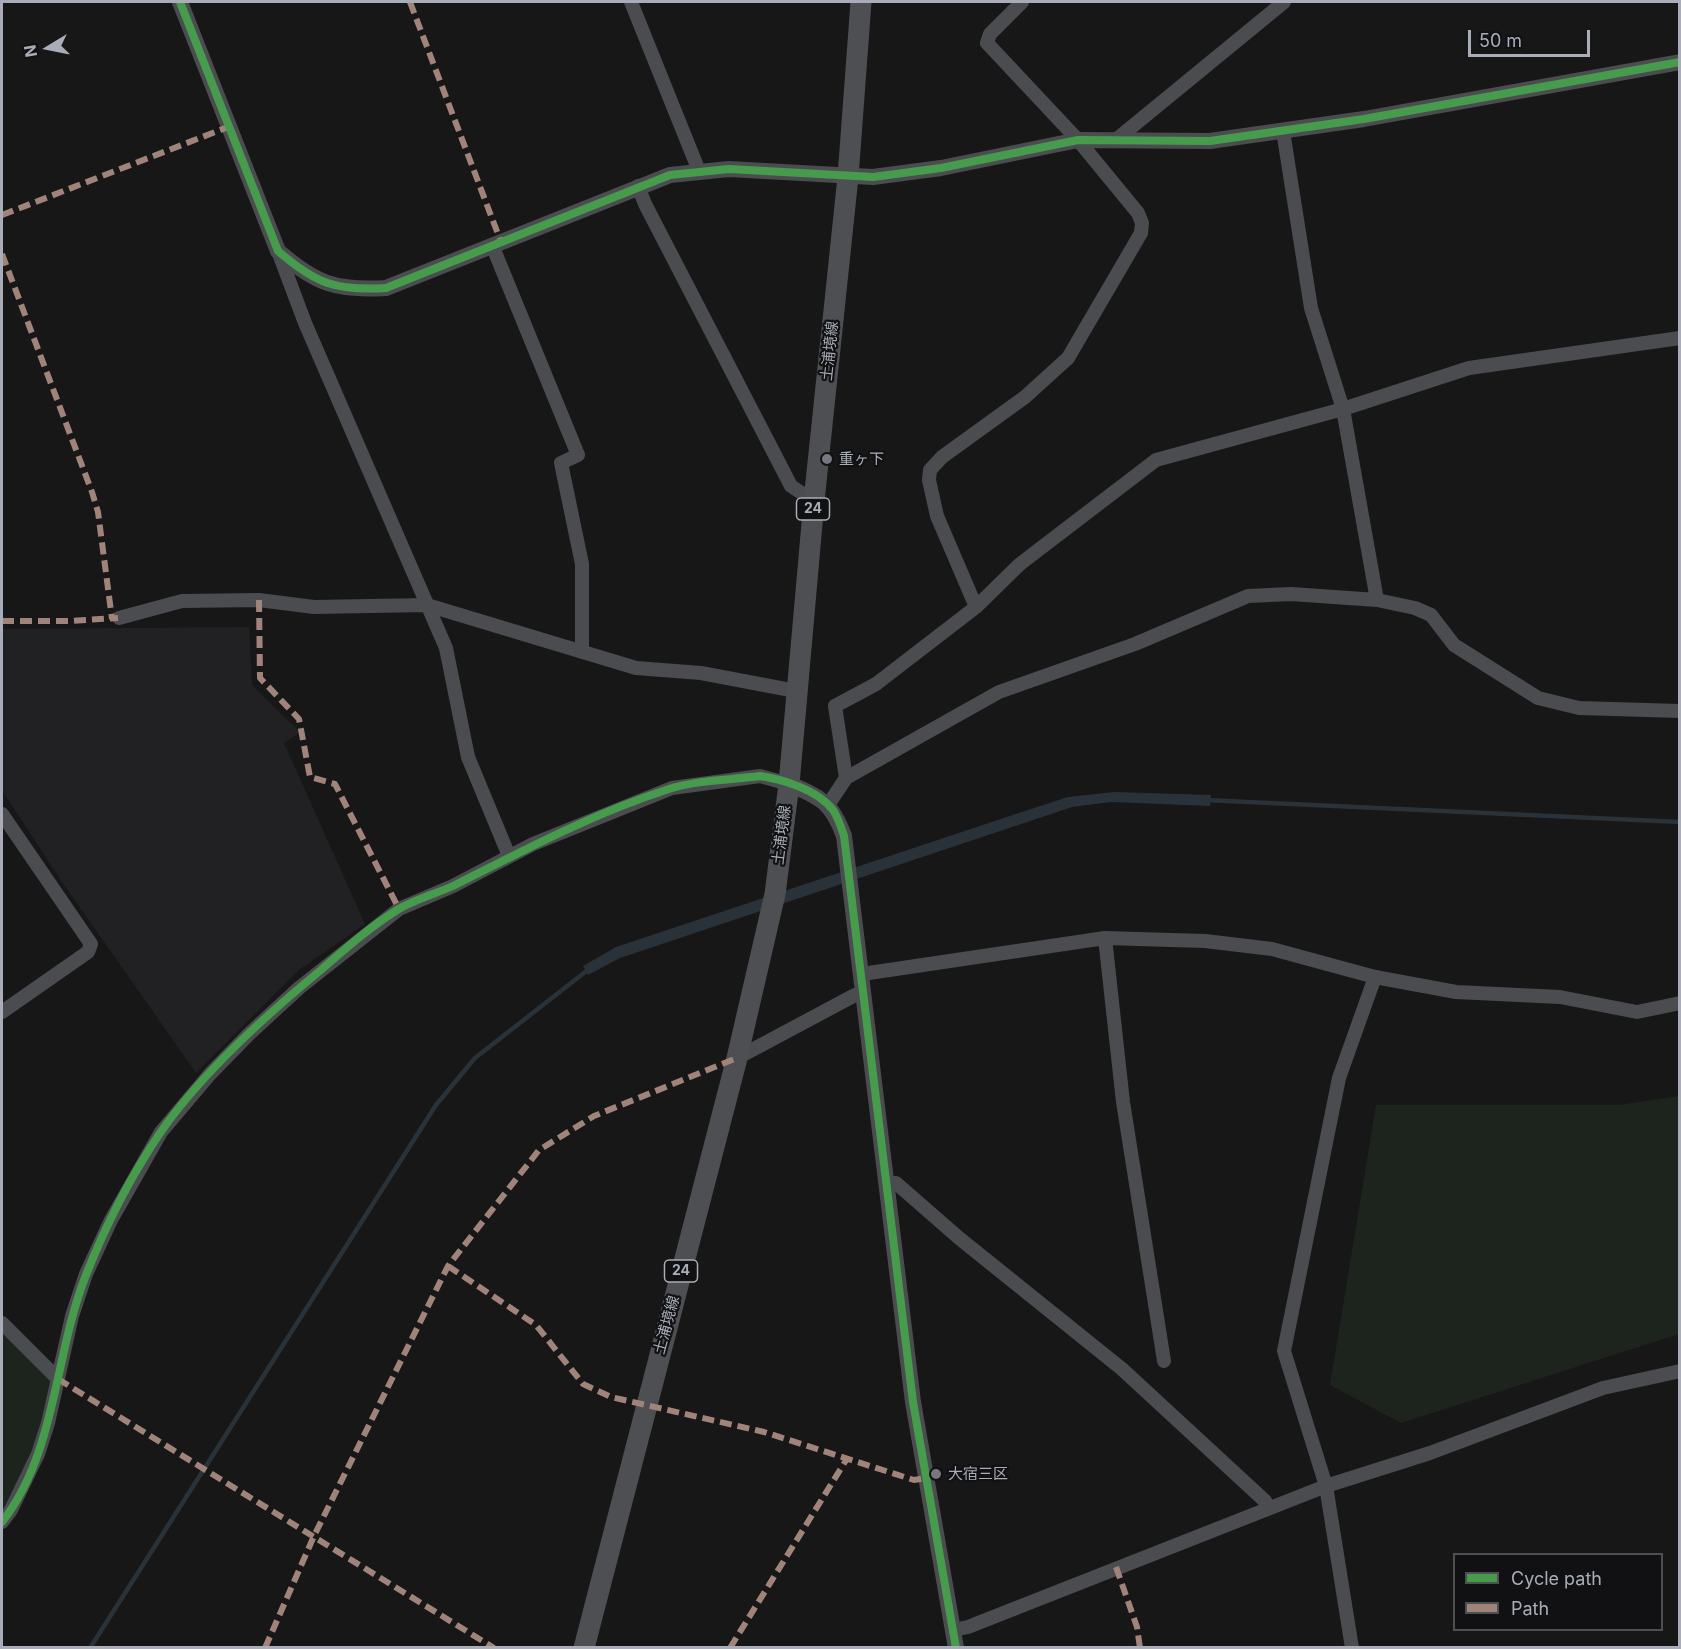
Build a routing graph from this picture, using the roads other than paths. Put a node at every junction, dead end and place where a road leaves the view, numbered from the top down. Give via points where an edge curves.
1 (180, 2) edge
2 (631, 2) edge
3 (861, 2) edge
4 (1022, 2) edge
5 (1284, 2) edge
6 (1680, 62) edge
7 (1283, 131) junction
8 (1117, 139) junction
9 (1078, 140) junction
10 (699, 171) junction
11 (848, 177) junction
12 (638, 186) junction
13 (492, 245) junction
14 (278, 251) junction
15 (1680, 338) edge
16 (1343, 409) junction
17 (814, 501) junction
18 (1377, 600) junction
19 (427, 605) junction
20 (976, 607) junction
21 (119, 618) dead end
22 (582, 652) junction
23 (796, 691) junction
24 (1680, 711) edge
25 (846, 778) junction
26 (789, 784) junction
27 (828, 805) junction
28 (2, 814) edge
29 (509, 856) junction
30 (1105, 938) junction
31 (862, 974) junction
32 (1375, 977) junction
33 (864, 994) junction
34 (1680, 1003) edge
35 (2, 1012) edge
36 (737, 1058) junction
37 (886, 1184) junction
38 (2, 1323) edge
39 (1164, 1360) dead end
40 (1680, 1371) edge
41 (58, 1379) junction
42 (1326, 1486) junction
43 (1268, 1508) junction
44 (2, 1522) edge
45 (953, 1643) edge
46 (584, 1647) edge
47 (1352, 1647) edge

1 - 14 street
2 - 10 street
3 - 11 main road, 土浦境線 / 24
4 - 9 street via 990,34 987,43
5 - 8 street
6 - 7 street
7 - 8 street via 1210,141
7 - 16 street via 1311,308
8 - 9 street
9 - 11 street via 910,173
9 - 20 street via 1138,213 1143,222 1141,233 1068,358 1025,397 930,470 937,516
10 - 11 street via 729,169
10 - 12 street via 670,175
11 - 17 main road, 土浦境線 / 24
12 - 13 street
12 - 17 street via 791,486
13 - 14 street via 387,288 357,289 322,282 304,273
13 - 22 street via 578,455 561,463 582,564
14 - 19 street via 305,323
15 - 16 street via 1469,368
16 - 18 street
16 - 20 street via 1156,460 1020,564
17 - 23 main road, 土浦境線 / 24
18 - 24 street via 1431,615 1454,645 1538,698 1578,708
18 - 25 street via 1291,594 1248,596 1135,644 999,692
19 - 21 street via 314,607 259,600 182,601
19 - 22 street
19 - 29 street via 446,648 468,757
20 - 25 street via 876,684 835,706
22 - 23 street via 636,668 700,673
23 - 26 main road, 土浦境線 / 24
25 - 27 street
26 - 27 street
26 - 29 street via 760,776 672,788
26 - 36 main road, 土浦境線 / 24 via 775,894
27 - 31 street via 844,836
28 - 35 street via 91,944 88,952
29 - 41 street via 399,909 299,988 210,1074 161,1132 111,1220 75,1305
30 - 31 street
30 - 32 street via 1205,941 1272,949
30 - 39 street via 1123,1102
31 - 33 street
32 - 34 street via 1456,992 1560,997 1637,1011
32 - 42 street via 1339,1078 1284,1351
33 - 36 street via 855,995
33 - 37 street
36 - 46 main road, 土浦境線 / 24
37 - 43 street via 896,1183 1122,1369 1265,1501
37 - 45 street via 913,1402
38 - 41 street
40 - 42 street via 1603,1388 1430,1453
41 - 44 street via 38,1454
42 - 43 street
42 - 47 street
43 - 45 street via 968,1627

